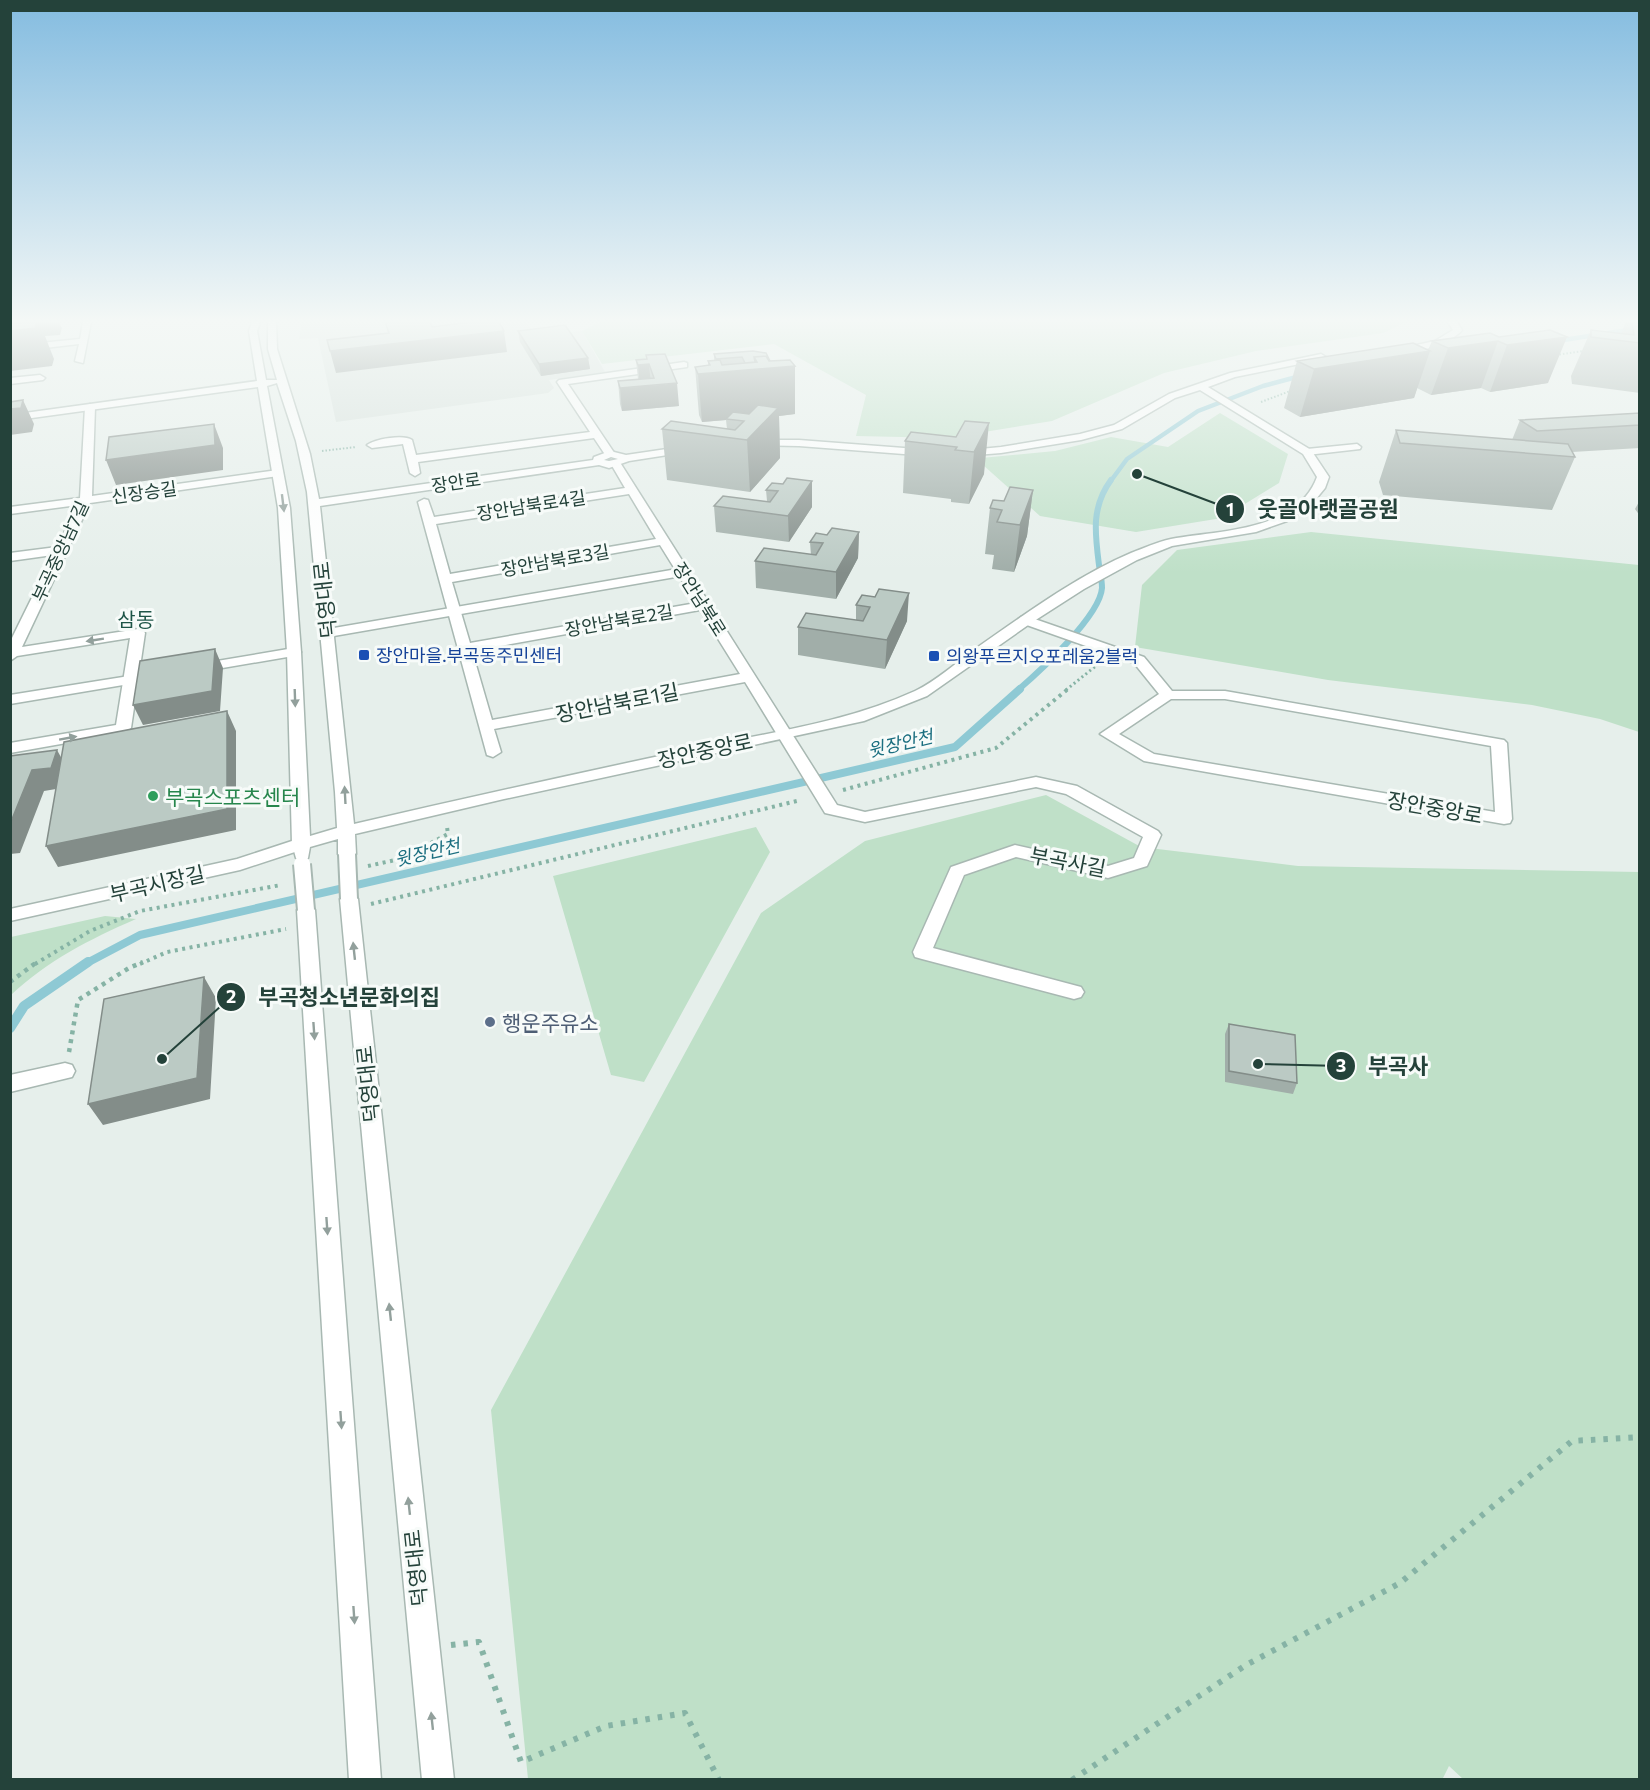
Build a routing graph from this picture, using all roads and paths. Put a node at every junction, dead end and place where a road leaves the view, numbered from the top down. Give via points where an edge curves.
1 (101, 406) edge
2 (265, 406) edge
3 (289, 406) edge
4 (577, 406) edge
5 (1155, 406) edge
6 (1232, 406) edge
7 (1244, 406) edge
8 (90, 407) junction
9 (1236, 408) junction
10 (10, 418) edge
11 (595, 435) junction
12 (741, 444) edge
13 (372, 445) joint
14 (698, 447) edge
15 (1357, 447) dead end
16 (1307, 452) junction
17 (305, 453) junction
18 (413, 459) junction
19 (617, 459) junction
20 (278, 473) junction
21 (415, 473) dead end
22 (632, 490) junction
23 (86, 500) junction
24 (424, 502) dead end
25 (314, 503) junction
26 (10, 511) edge
27 (430, 521) junction
28 (663, 541) junction
29 (63, 550) junction
30 (10, 557) edge
31 (683, 572) junction
32 (446, 579) junction
33 (704, 605) junction
34 (455, 612) junction
35 (1026, 620) junction
36 (328, 633) junction
37 (464, 648) junction
38 (1107, 649) junction
39 (294, 652) junction
40 (11, 655) edge
41 (189, 670) edge
42 (165, 674) edge
43 (748, 677) junction
44 (130, 680) junction
45 (1168, 695) junction
46 (10, 700) edge
47 (486, 726) junction
48 (783, 733) junction
49 (10, 748) edge
50 (493, 752) dead end
51 (819, 791) junction
52 (443, 808) junction
53 (346, 831) junction
54 (302, 844) junction
55 (400, 859) dead end
56 (250, 892) dead end
57 (349, 904) junction
58 (10, 915) edge
59 (306, 917) junction
60 (10, 982) edge
61 (1074, 992) dead end
62 (65, 1071) joint
63 (10, 1084) edge
64 (1640, 1437) edge
65 (423, 1648) junction
66 (365, 1779) edge
67 (438, 1779) edge
68 (719, 1779) edge
69 (1072, 1779) edge

1 - 8 street
2 - 20 street, 덕영대로
3 - 17 street, 덕영대로
4 - 11 street, 장안남북로
5 - 12 street via 1118,427 1001,450 948,453 799,443
6 - 9 street
7 - 9 path
8 - 10 street
8 - 23 street, 부곡중앙남7길
9 - 16 street
11 - 18 street
11 - 19 street, 장안남북로
13 - 17 path
13 - 18 street via 407,440
14 - 19 street
15 - 16 lane
16 - 35 street, 장안중앙로 via 1323,477 1307,503 1283,519 1256,528 1169,543 1133,557
17 - 25 street, 덕영대로
18 - 21 street
19 - 22 street, 장안남북로
19 - 25 street, 장안로
20 - 23 street, 신장승길
20 -> 39 street, 덕영대로
22 - 27 street, 장안남북로4길
22 - 28 street, 장안남북로
23 - 26 street, 신장승길
23 - 29 street, 부곡중앙남7길
24 - 27 street
25 - 36 street, 덕영대로
27 - 32 street
28 - 31 street, 장안남북로
28 - 32 street, 장안남북로3길
29 - 30 street
29 - 40 street, 부곡중앙남7길
31 - 33 street, 장안남북로
31 - 34 street
32 - 34 street
33 - 37 street, 장안남북로2길
33 - 43 street, 장안남북로
34 - 36 street
34 - 37 street
35 - 38 street
35 - 48 street, 장안중앙로 via 922,693 859,718
53 -> 36 street, 덕영대로
37 - 47 street
38 - 45 street via 1138,660
38 - 51 path via 996,748
39 - 41 street
39 -> 54 street, 덕영대로
44 -> 40 street, 부곡중앙남7길 via 138,633
42 - 44 street
43 - 47 street, 장안남북로1길
43 - 48 street, 장안남북로
44 - 46 street
49 -> 44 street, 부곡중앙남7길 via 123,728
45 - 45 street, 장안중앙로 via 1108,734 1150,758 1504,819 1499,743 1225,695
47 - 50 street
48 - 51 street
48 - 52 street, 장안중앙로
51 - 57 path
51 - 61 street, 부곡사길 via 831,809 865,817 1036,782 1071,790 1152,835 1141,862 1108,872 1015,850 957,871 922,952
52 - 53 street, 장안중앙로
52 - 55 path via 448,834
53 - 54 street, 장안중앙로
53 - 57 street, 덕영대로, bridge
54 - 58 street, 부곡시장길 via 240,864
54 - 59 street, 덕영대로, bridge
56 - 60 path via 138,911 83,935
65 -> 57 street, 덕영대로
59 - 62 path via 167,952 129,968 78,1000
59 -> 66 street, 덕영대로
62 - 63 street
64 - 69 path via 1572,1441 1400,1583 1246,1665
67 -> 65 street, 덕영대로
65 - 68 path via 479,1642 521,1762 606,1726 685,1713

